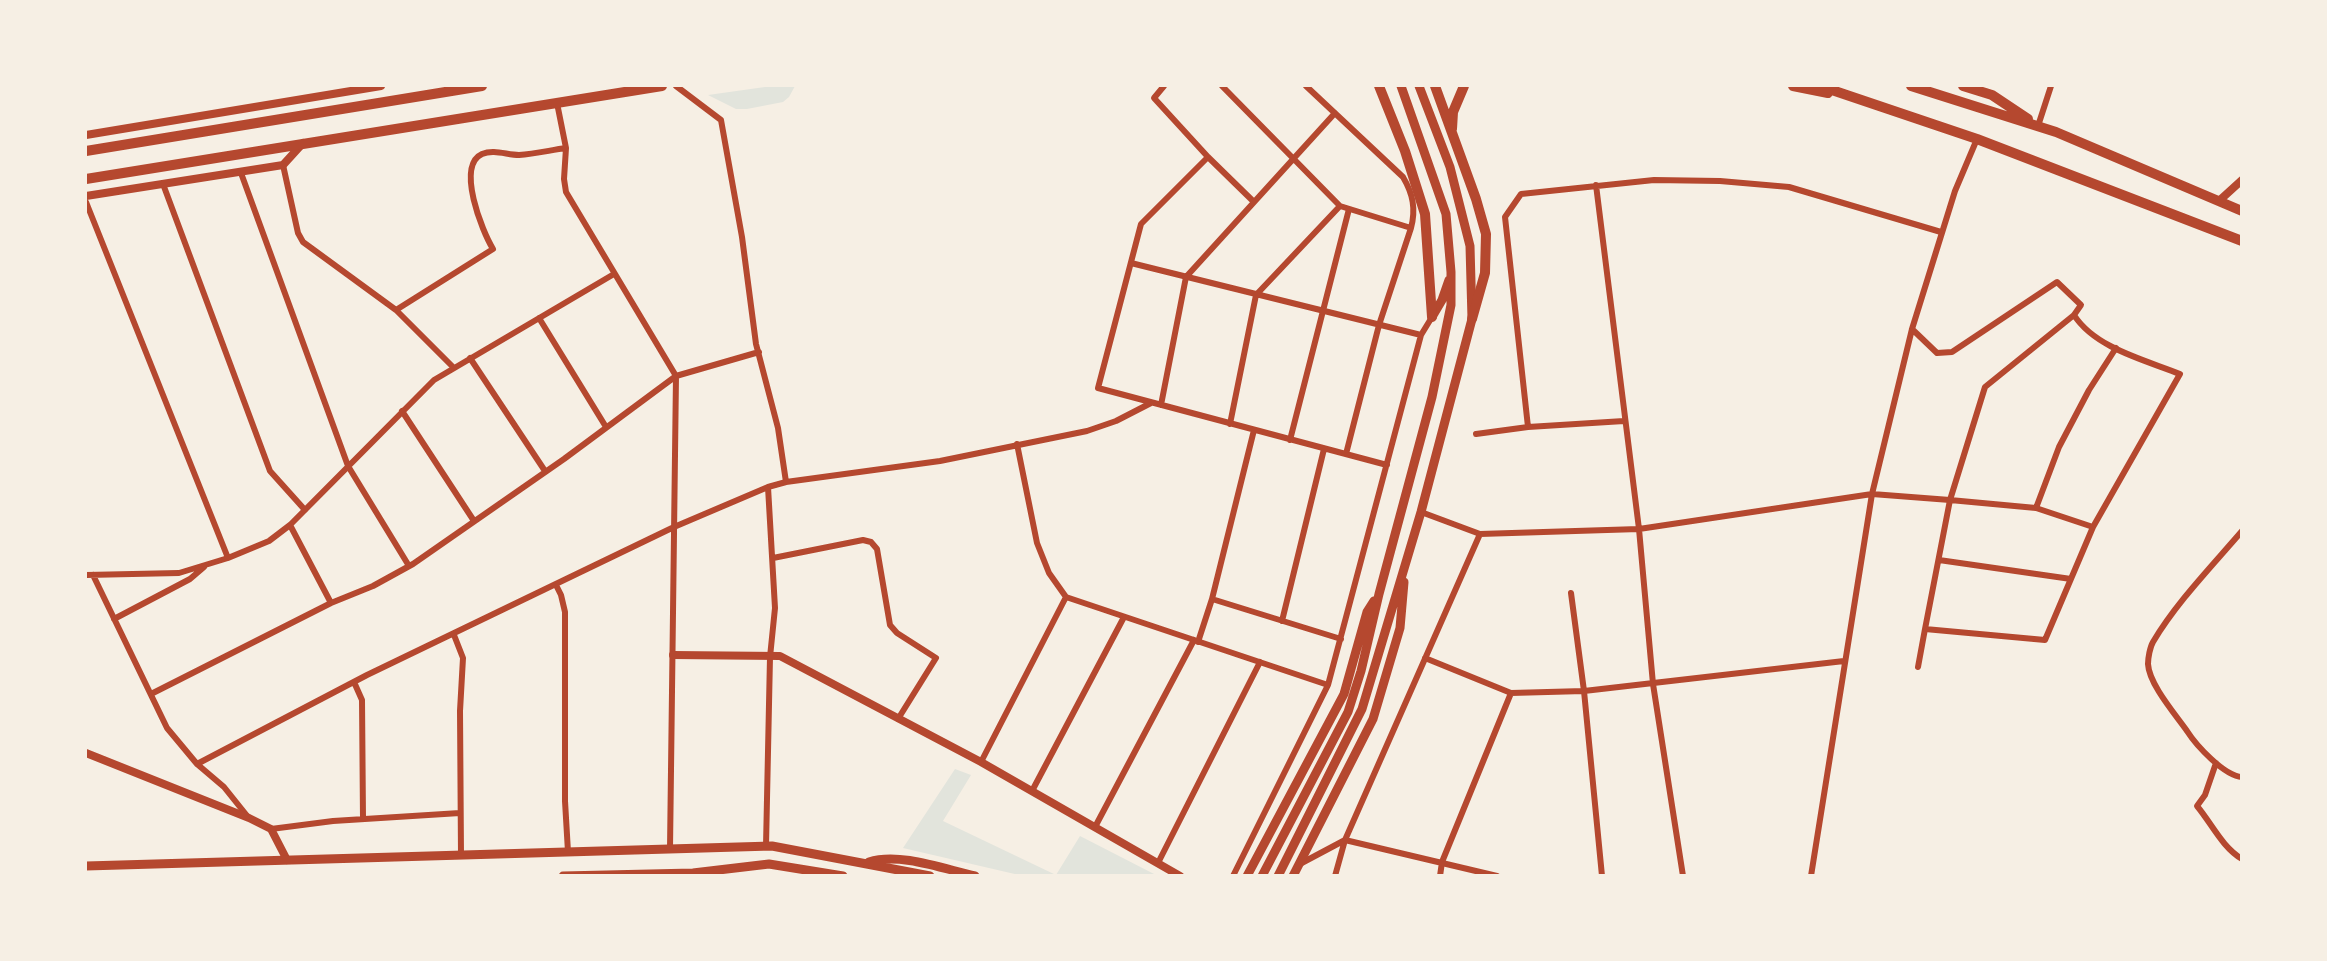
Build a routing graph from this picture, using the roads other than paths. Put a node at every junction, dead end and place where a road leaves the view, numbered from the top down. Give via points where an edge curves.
1 (381, 86) edge
2 (482, 86) edge
3 (662, 86) edge
4 (676, 86) edge
5 (1164, 86) edge
6 (1222, 86) edge
7 (1306, 86) edge
8 (1379, 86) edge
9 (1401, 86) edge
10 (1419, 86) edge
11 (1435, 86) edge
12 (1464, 86) edge
13 (1793, 86) edge
14 (1820, 86) edge
15 (1911, 86) edge
16 (1963, 86) edge
17 (2051, 86) edge
18 (1868, 101) junction
19 (557, 103) junction
20 (1335, 113) junction
21 (2038, 126) junction
22 (86, 135) edge
23 (1452, 135) junction
24 (1977, 139) junction
25 (304, 143) junction
26 (566, 148) junction
27 (86, 151) edge
28 (1208, 157) junction
29 (1294, 160) junction
30 (283, 165) junction
31 (241, 173) junction
32 (86, 179) edge
33 (2241, 180) edge
34 (162, 184) junction
35 (1596, 186) junction
36 (86, 196) edge
37 (2220, 200) junction
38 (86, 202) edge
39 (1254, 202) junction
40 (1340, 206) junction
41 (1349, 209) junction
42 (2241, 211) edge
43 (1411, 228) junction
44 (1941, 232) junction
45 (2241, 241) edge
46 (1131, 263) junction
47 (1451, 272) junction
48 (615, 274) junction
49 (1186, 277) junction
50 (1257, 295) junction
51 (396, 310) junction
52 (1323, 311) junction
53 (2074, 315) junction
54 (1432, 317) junction
55 (539, 318) junction
56 (1472, 319) junction
57 (1379, 324) junction
58 (1912, 329) junction
59 (1421, 335) junction
60 (2116, 348) junction
61 (759, 352) junction
62 (470, 358) junction
63 (454, 368) junction
64 (676, 376) junction
65 (1151, 403) junction
66 (1161, 405) junction
67 (402, 411) junction
68 (1624, 421) junction
69 (1230, 424) junction
70 (606, 427) junction
71 (1528, 427) junction
72 (1254, 430) junction
73 (1476, 434) dead end
74 (1290, 440) junction
75 (1017, 444) junction
76 (1324, 448) junction
77 (1346, 454) junction
78 (1387, 465) junction
79 (348, 466) junction
80 (545, 471) junction
81 (786, 483) junction
82 (768, 487) junction
83 (1872, 494) junction
84 (1950, 500) junction
85 (2036, 508) junction
86 (305, 510) junction
87 (1421, 512) junction
88 (474, 521) junction
89 (290, 525) junction
90 (674, 527) junction
91 (2093, 527) junction
92 (1639, 529) junction
93 (2241, 531) edge
94 (1480, 534) junction
95 (228, 558) junction
96 (773, 558) junction
97 (1939, 560) junction
98 (1405, 564) junction
99 (207, 565) junction
100 (410, 566) junction
101 (89, 575) edge
102 (2072, 579) junction
103 (556, 585) junction
104 (1571, 593) dead end
105 (1379, 594) junction
106 (1066, 597) junction
107 (1212, 599) junction
108 (330, 603) junction
109 (1124, 617) junction
110 (114, 619) junction
111 (1282, 621) junction
112 (1925, 629) junction
113 (454, 635) junction
114 (1341, 639) junction
115 (1196, 641) junction
116 (673, 655) junction
117 (770, 657) junction
118 (1425, 658) junction
119 (1844, 661) junction
120 (1260, 662) junction
121 (1917, 667) dead end
122 (354, 682) junction
123 (1653, 684) junction
124 (1328, 685) junction
125 (1584, 691) junction
126 (1511, 693) junction
127 (151, 694) junction
128 (898, 719) junction
129 (86, 753) edge
130 (981, 762) junction
131 (2216, 763) junction
132 (196, 764) junction
133 (2241, 777) edge
134 (1032, 791) junction
135 (460, 813) junction
136 (249, 818) junction
137 (363, 819) junction
138 (1095, 827) junction
139 (271, 829) junction
140 (1345, 840) junction
141 (766, 846) junction
142 (670, 849) junction
143 (568, 852) junction
144 (461, 855) junction
145 (287, 860) junction
146 (2241, 860) edge
147 (867, 862) junction
148 (1442, 862) junction
149 (1158, 863) junction
150 (86, 866) edge
151 (1298, 866) junction
152 (676, 874) edge
153 (693, 874) edge
154 (838, 875) edge
155 (1177, 875) edge
156 (563, 876) edge
157 (930, 876) edge
158 (975, 876) edge
159 (1233, 876) edge
160 (1247, 876) edge
161 (1262, 876) edge
162 (1278, 876) edge
163 (1293, 876) edge
164 (1335, 876) edge
165 (1440, 876) edge
166 (1497, 876) edge
167 (1602, 876) edge
168 (1683, 876) edge
169 (1811, 876) edge

1 - 22 street
2 - 27 highway
3 - 19 highway
4 - 61 street via 720,120
5 - 28 street via 1154,98
6 - 29 street
7 - 20 street
8 - 54 highway via 1425,214
9 - 47 main road via 1446,213
10 - 56 main road via 1461,203 1470,246
11 - 23 highway
12 - 23 highway via 1453,112
13 - 18 highway
14 - 18 highway
15 - 21 highway
16 - 21 highway via 1992,95
17 - 21 street
18 - 24 highway
19 - 25 highway
19 - 26 street
20 - 29 street
20 - 43 street via 1403,177 1412,192
21 - 37 highway
23 - 56 highway via 1486,234 1485,273
24 - 44 street
24 - 45 highway
25 - 30 street
25 - 32 highway
26 - 48 street via 566,192
26 - 51 street via 519,155 483,153 474,160 470,170 473,196 493,249
28 - 39 street
28 - 46 street via 1141,224
29 - 39 street
29 - 40 street
30 - 31 street
30 - 51 street via 303,243
31 - 34 street
31 - 79 street
33 - 37 street
34 - 36 street
34 - 86 street via 270,471
35 - 44 street via 1654,180 1789,187
35 - 68 street
35 - 71 street via 1521,195 1505,217
37 - 42 highway
38 - 95 street
39 - 49 street
40 - 41 street
40 - 50 street
41 - 43 street
41 - 52 street
43 - 57 street
44 - 58 street
46 - 49 street
46 - 65 street via 1098,388
47 - 54 main road
47 - 105 main road via 1451,305 1432,397
48 - 55 street
48 - 64 street
49 - 50 street
49 - 66 street
50 - 52 street
50 - 69 street
51 - 63 street
52 - 57 street
52 - 74 street
53 - 58 street via 2081,304 2057,282 1952,352 1937,353
53 - 60 street via 2082,328
53 - 84 street via 1985,387
54 - 59 street
55 - 62 street
55 - 70 street
56 - 87 main road
57 - 59 street
57 - 77 street
58 - 83 street
59 - 78 street
60 - 85 street via 2059,447
60 - 91 street via 2180,374
61 - 64 street
61 - 81 street
62 - 63 street
62 - 80 street
63 - 67 street via 434,380
64 - 70 street
64 - 90 street
65 - 66 street
65 - 75 street via 1116,422 1087,431
66 - 69 street
67 - 79 street
67 - 88 street
68 - 71 street
68 - 92 street
69 - 72 street
70 - 80 street
71 - 73 street
72 - 74 street
72 - 107 street
74 - 76 street
75 - 81 street via 940,461
75 - 106 street via 1037,543 1049,573
76 - 77 street
76 - 111 street
77 - 78 street
78 - 114 street
79 - 86 street
79 - 100 street
80 - 88 street
81 - 82 street
82 - 90 street
82 - 96 street
83 - 84 street
83 - 92 street
83 - 119 street
84 - 85 street
84 - 97 street
85 - 91 street
86 - 89 street
87 - 94 street
87 - 98 main road
88 - 100 street
89 - 95 street via 269,541
89 - 108 street
90 - 103 street
90 - 116 street
91 - 102 street
92 - 94 street
92 - 123 street
93 - 131 street via 2152,644 2148,664 2153,681 2192,738
94 - 118 street
95 - 99 street
96 - 117 street via 775,608
96 - 128 street via 863,540 876,546 890,625 936,658
97 - 102 street
97 - 112 street
98 - 151 main road via 1400,628 1373,719
98 - 162 main road via 1362,709
99 - 101 street via 179,573
99 - 110 street via 190,579
100 - 108 street via 374,586
101 - 110 street
102 - 112 street via 2045,640
103 - 113 street
103 - 143 street via 565,612
104 - 125 street
105 - 160 main road via 1367,612 1344,694
105 - 161 main road via 1348,712
106 - 109 street
106 - 130 street
107 - 111 street
107 - 115 street
108 - 127 street
109 - 115 street
109 - 134 street
110 - 127 street
111 - 114 street
112 - 121 street
113 - 122 street
113 - 135 street via 463,658
114 - 124 street
115 - 120 street
115 - 138 street
116 - 117 main road
116 - 142 street
117 - 128 main road via 780,656
117 - 141 street
118 - 126 street
118 - 140 street
119 - 123 street
119 - 169 street
120 - 124 street
120 - 149 street
122 - 132 street
122 - 137 street via 362,700
123 - 125 street
123 - 168 street
124 - 159 street
125 - 126 street
125 - 167 street
126 - 148 street
127 - 132 street via 167,728
128 - 130 main road
129 - 136 street
130 - 134 main road
131 - 133 street
131 - 146 street via 2197,806 2222,842
132 - 136 street via 224,787
134 - 138 main road
135 - 137 street
135 - 144 street
136 - 139 street
137 - 139 street
138 - 149 main road
139 - 145 street
140 - 148 street
140 - 151 street
140 - 164 street
141 - 142 main road
141 - 147 main road
142 - 143 main road
143 - 144 main road
144 - 145 main road
145 - 150 main road
147 - 157 main road
147 - 158 main road via 898,859
148 - 165 street
148 - 166 street
149 - 155 main road
151 - 163 main road
152 - 153 main road
152 - 156 main road
153 - 154 main road via 769,864

